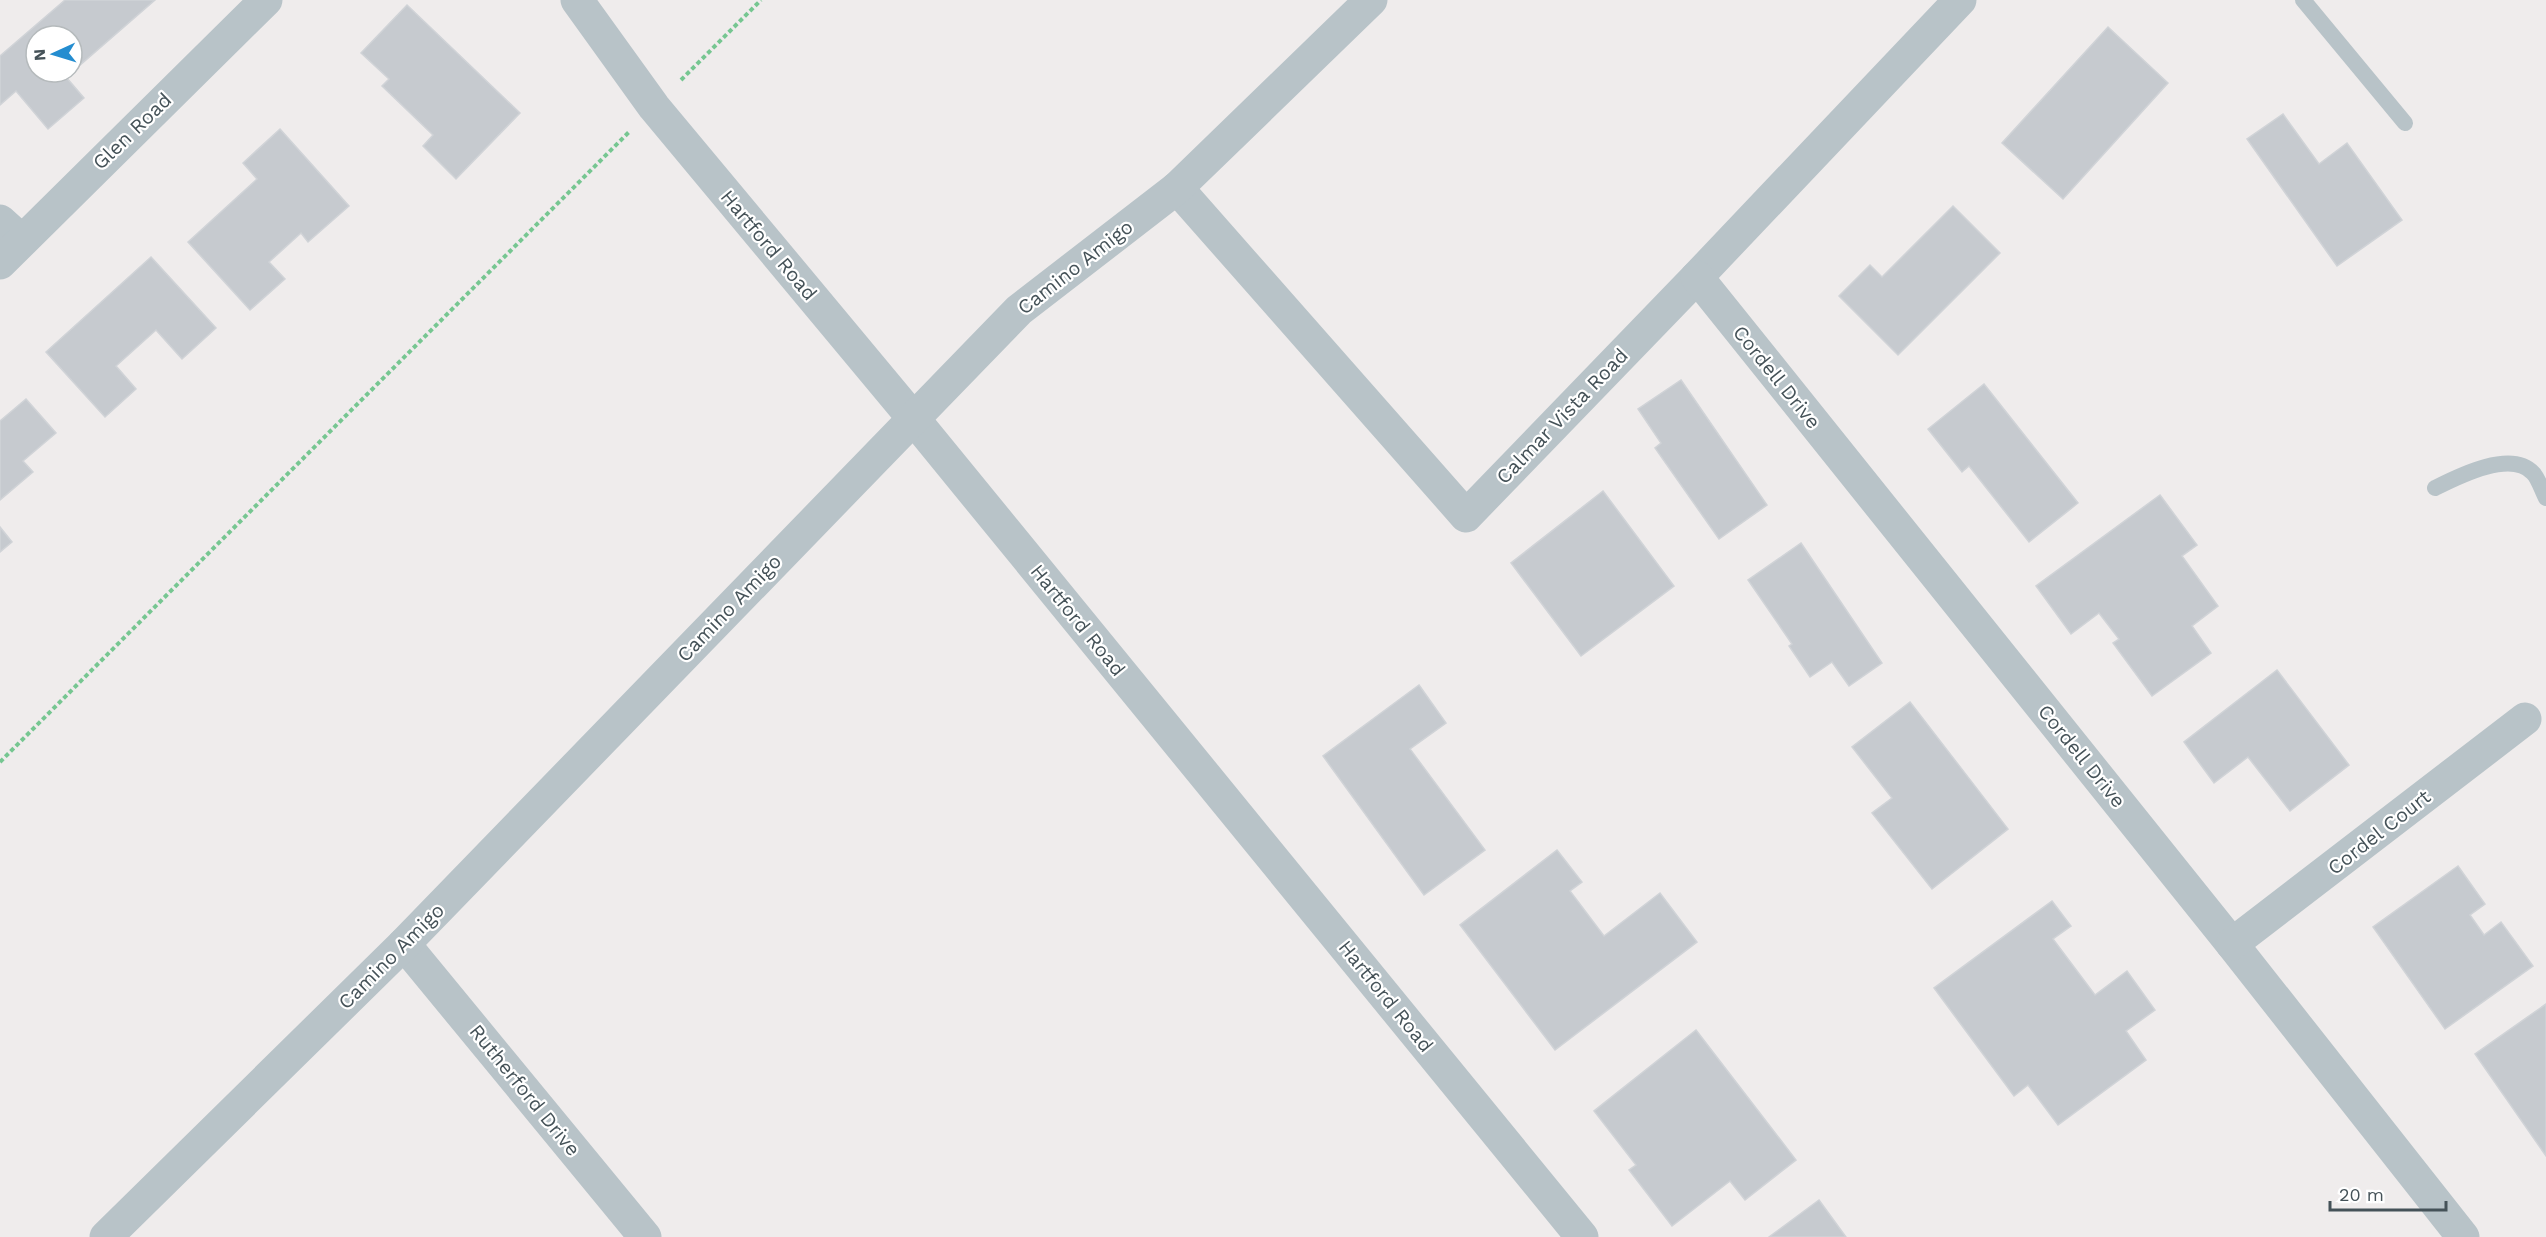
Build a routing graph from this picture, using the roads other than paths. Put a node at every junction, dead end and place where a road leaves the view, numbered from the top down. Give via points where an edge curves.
1 (266, 0) edge
2 (577, 0) edge
3 (1371, 0) edge
4 (1960, 0) edge
5 (2302, 0) edge
6 (2405, 123) dead end
7 (1177, 188) junction
8 (7, 241) edge
9 (1697, 277) junction
10 (913, 418) junction
11 (2434, 488) dead end
12 (2546, 498) edge
13 (2525, 719) dead end
14 (405, 944) junction
15 (2232, 944) junction
16 (106, 1237) edge
17 (645, 1237) edge
18 (1582, 1237) edge
19 (2463, 1237) edge

1 - 8 street, Glen Road
2 - 10 street, Hartford Road via 654,107
3 - 7 street, Camino Amigo
4 - 9 street, Calmar Vista Road
5 - 6 lane
7 - 9 street, Calmar Vista Road via 1466,516
7 - 10 street, Camino Amigo via 1019,310
9 - 15 street, Cordell Drive
10 - 14 street, Camino Amigo
10 - 18 street, Hartford Road
11 - 12 lane via 2495,464 2515,464 2532,472
13 - 15 street, Cordel Court
14 - 16 street, Camino Amigo
14 - 17 street, Rutherford Drive
15 - 19 street, Cordell Drive

